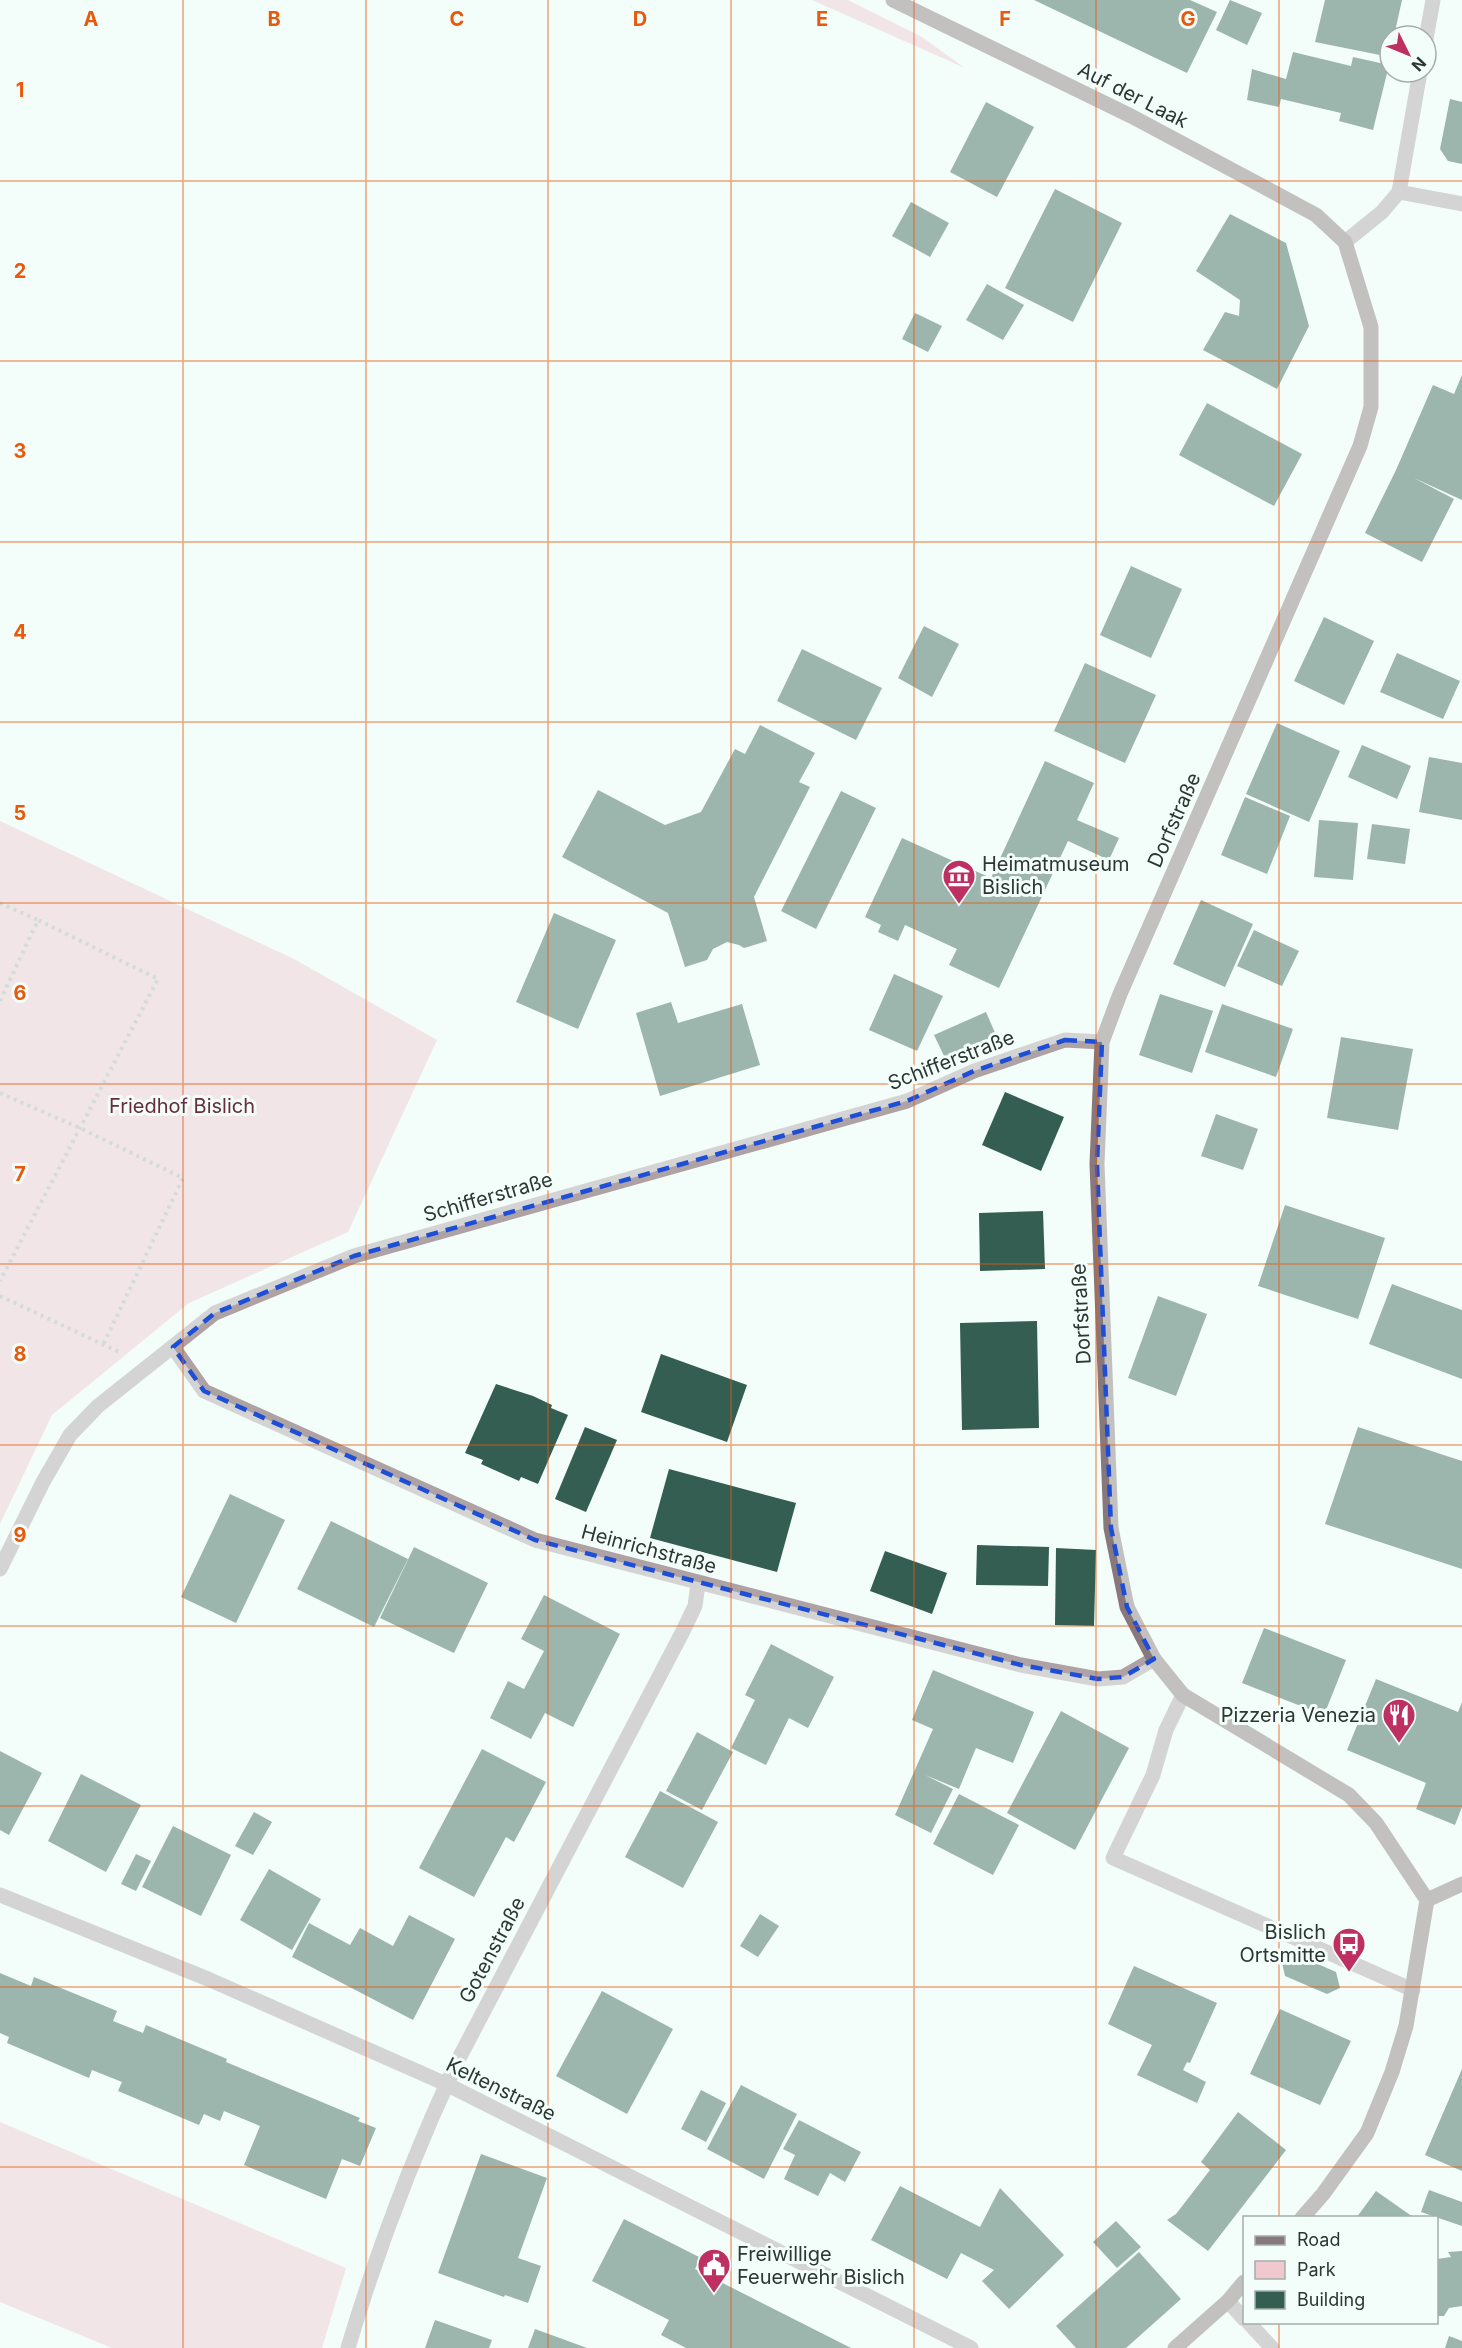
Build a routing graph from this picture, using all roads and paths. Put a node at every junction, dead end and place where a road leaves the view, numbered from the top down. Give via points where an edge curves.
1 (892, 0) edge
2 (1433, 0) edge
3 (1429, 24) edge
4 (1418, 84) edge
5 (1399, 192) junction
6 (1462, 204) edge
7 (1345, 242) junction
8 (0, 903) edge
9 (38, 920) junction
10 (0, 1000) edge
11 (1102, 1042) junction
12 (0, 1093) edge
13 (80, 1128) junction
14 (0, 1281) edge
15 (0, 1296) edge
16 (173, 1347) junction
17 (0, 1569) edge
18 (698, 1584) junction
19 (1154, 1659) junction
20 (1183, 1695) junction
21 (1462, 1884) edge
22 (0, 1895) edge
23 (1427, 1900) junction
24 (1413, 1990) junction
25 (446, 2084) junction
26 (1303, 2216) edge
27 (1243, 2284) edge
28 (1228, 2301) junction
29 (1243, 2317) edge
30 (1250, 2324) edge
31 (348, 2348) edge
32 (971, 2348) edge
33 (1174, 2348) edge
34 (1272, 2348) edge

1 - 7 main road, Auf der Laak via 1251,180 1316,215
2 - 3 street
4 - 5 street
5 - 6 street
5 - 7 street via 1382,212
7 - 11 main road, Dorfstraße via 1371,327 1371,407 1360,446
8 - 9 path
9 - 10 path
9 - 13 path via 158,979
11 - 16 street, Schifferstraße via 1065,1040 974,1071 907,1101 354,1256 215,1313
11 - 19 main road, Dorfstraße via 1097,1164 1111,1528 1127,1607
12 - 13 path
13 - 14 path
13 - 15 path via 183,1178 104,1345
16 - 17 street, Schifferstraße via 99,1406 70,1435
16 - 18 street, Heinrichstraße via 204,1391 481,1517 535,1540
18 - 19 street, Heinrichstraße via 1021,1665 1087,1677 1123,1677
18 - 25 street, Gotenstraße via 695,1606 682,1633
19 - 20 main road, Dorfstraße
20 - 23 main road via 1349,1795 1376,1823
20 - 24 street via 1166,1730 1153,1775 1113,1858
21 - 23 main road
22 - 25 street, Keltenstraße via 208,1979
23 - 24 main road
24 - 26 main road via 1392,2072 1367,2133
25 - 31 street, Gotenstraße via 399,2197
25 - 32 street, Keltenstraße
27 - 28 main road
28 - 29 street
28 - 33 main road
30 - 34 street

